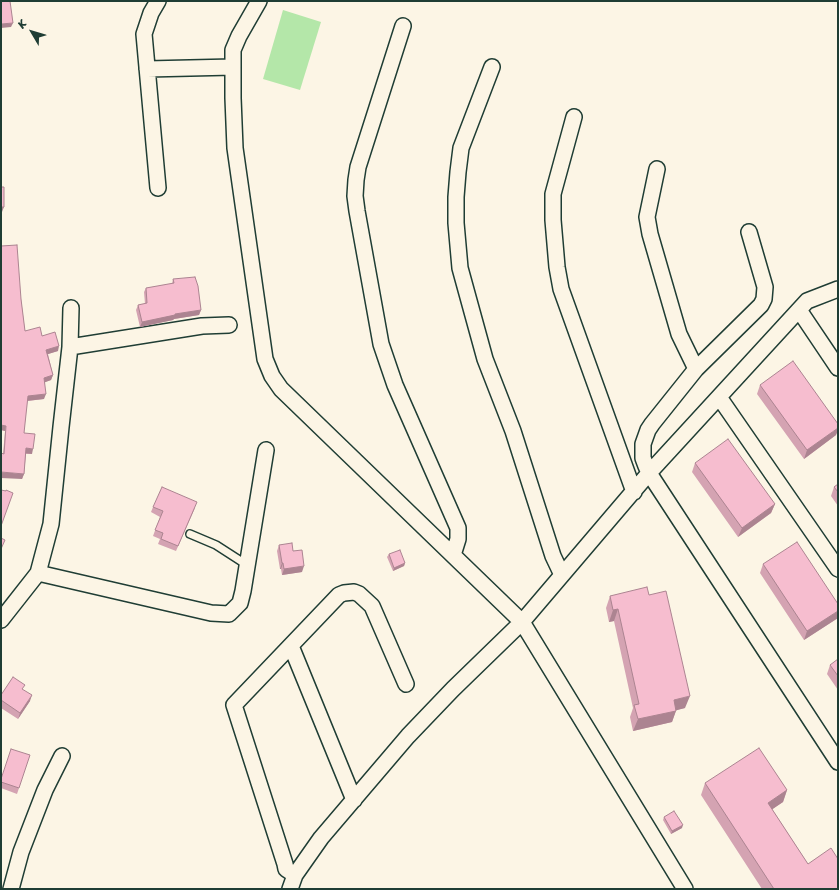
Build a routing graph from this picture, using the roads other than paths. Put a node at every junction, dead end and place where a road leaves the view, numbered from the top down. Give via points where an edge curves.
1 (158, 1) edge
2 (259, 1) edge
3 (403, 26) dead end
4 (233, 67) junction
5 (492, 67) dead end
6 (147, 69) junction
7 (574, 117) dead end
8 (657, 169) dead end
9 (158, 188) dead end
10 (748, 232) dead end
11 (838, 289) edge
12 (70, 308) dead end
13 (799, 310) junction
14 (229, 325) dead end
15 (70, 347) junction
16 (838, 368) edge
17 (696, 369) junction
18 (720, 397) junction
19 (266, 450) dead end
20 (650, 473) junction
21 (634, 492) junction
22 (190, 534) dead end
23 (453, 555) junction
24 (247, 565) junction
25 (838, 569) edge
26 (38, 573) junction
27 (562, 575) junction
28 (1, 620) edge
29 (522, 622) junction
30 (291, 646) junction
31 (406, 684) dead end
32 (62, 756) dead end
33 (838, 762) edge
34 (354, 800) junction
35 (295, 874) junction
36 (11, 889) edge
37 (290, 889) edge
38 (685, 889) edge

1 - 6 street via 144,34
2 - 4 street via 233,50
3 - 23 street via 358,167 357,211 381,344 458,528
4 - 6 street
4 - 23 street via 235,148 266,360 272,376 281,389
5 - 27 street via 461,148 456,197 460,268 485,359 513,431
6 - 9 street
7 - 21 street via 553,194 557,267 561,289
8 - 17 street via 647,217 649,228 679,334
10 - 17 street via 765,287 764,299 761,305
11 - 13 street via 807,301
12 - 15 street
13 - 16 street
13 - 18 street
14 - 15 street via 202,326
15 - 26 street via 51,524
17 - 20 street via 648,430 643,458
18 - 20 street
18 - 25 street
19 - 24 street
20 - 21 street
20 - 33 street
21 - 27 street
22 - 24 lane via 216,545
23 - 29 street
24 - 26 street via 240,603 229,614 211,613
26 - 28 street
27 - 29 street
29 - 34 street via 452,689
29 - 38 street
30 - 31 street via 339,595 354,592 372,606
30 - 34 street
30 - 35 street via 234,705 286,869
32 - 36 street via 45,790 21,852
34 - 35 street via 321,838
35 - 37 street

